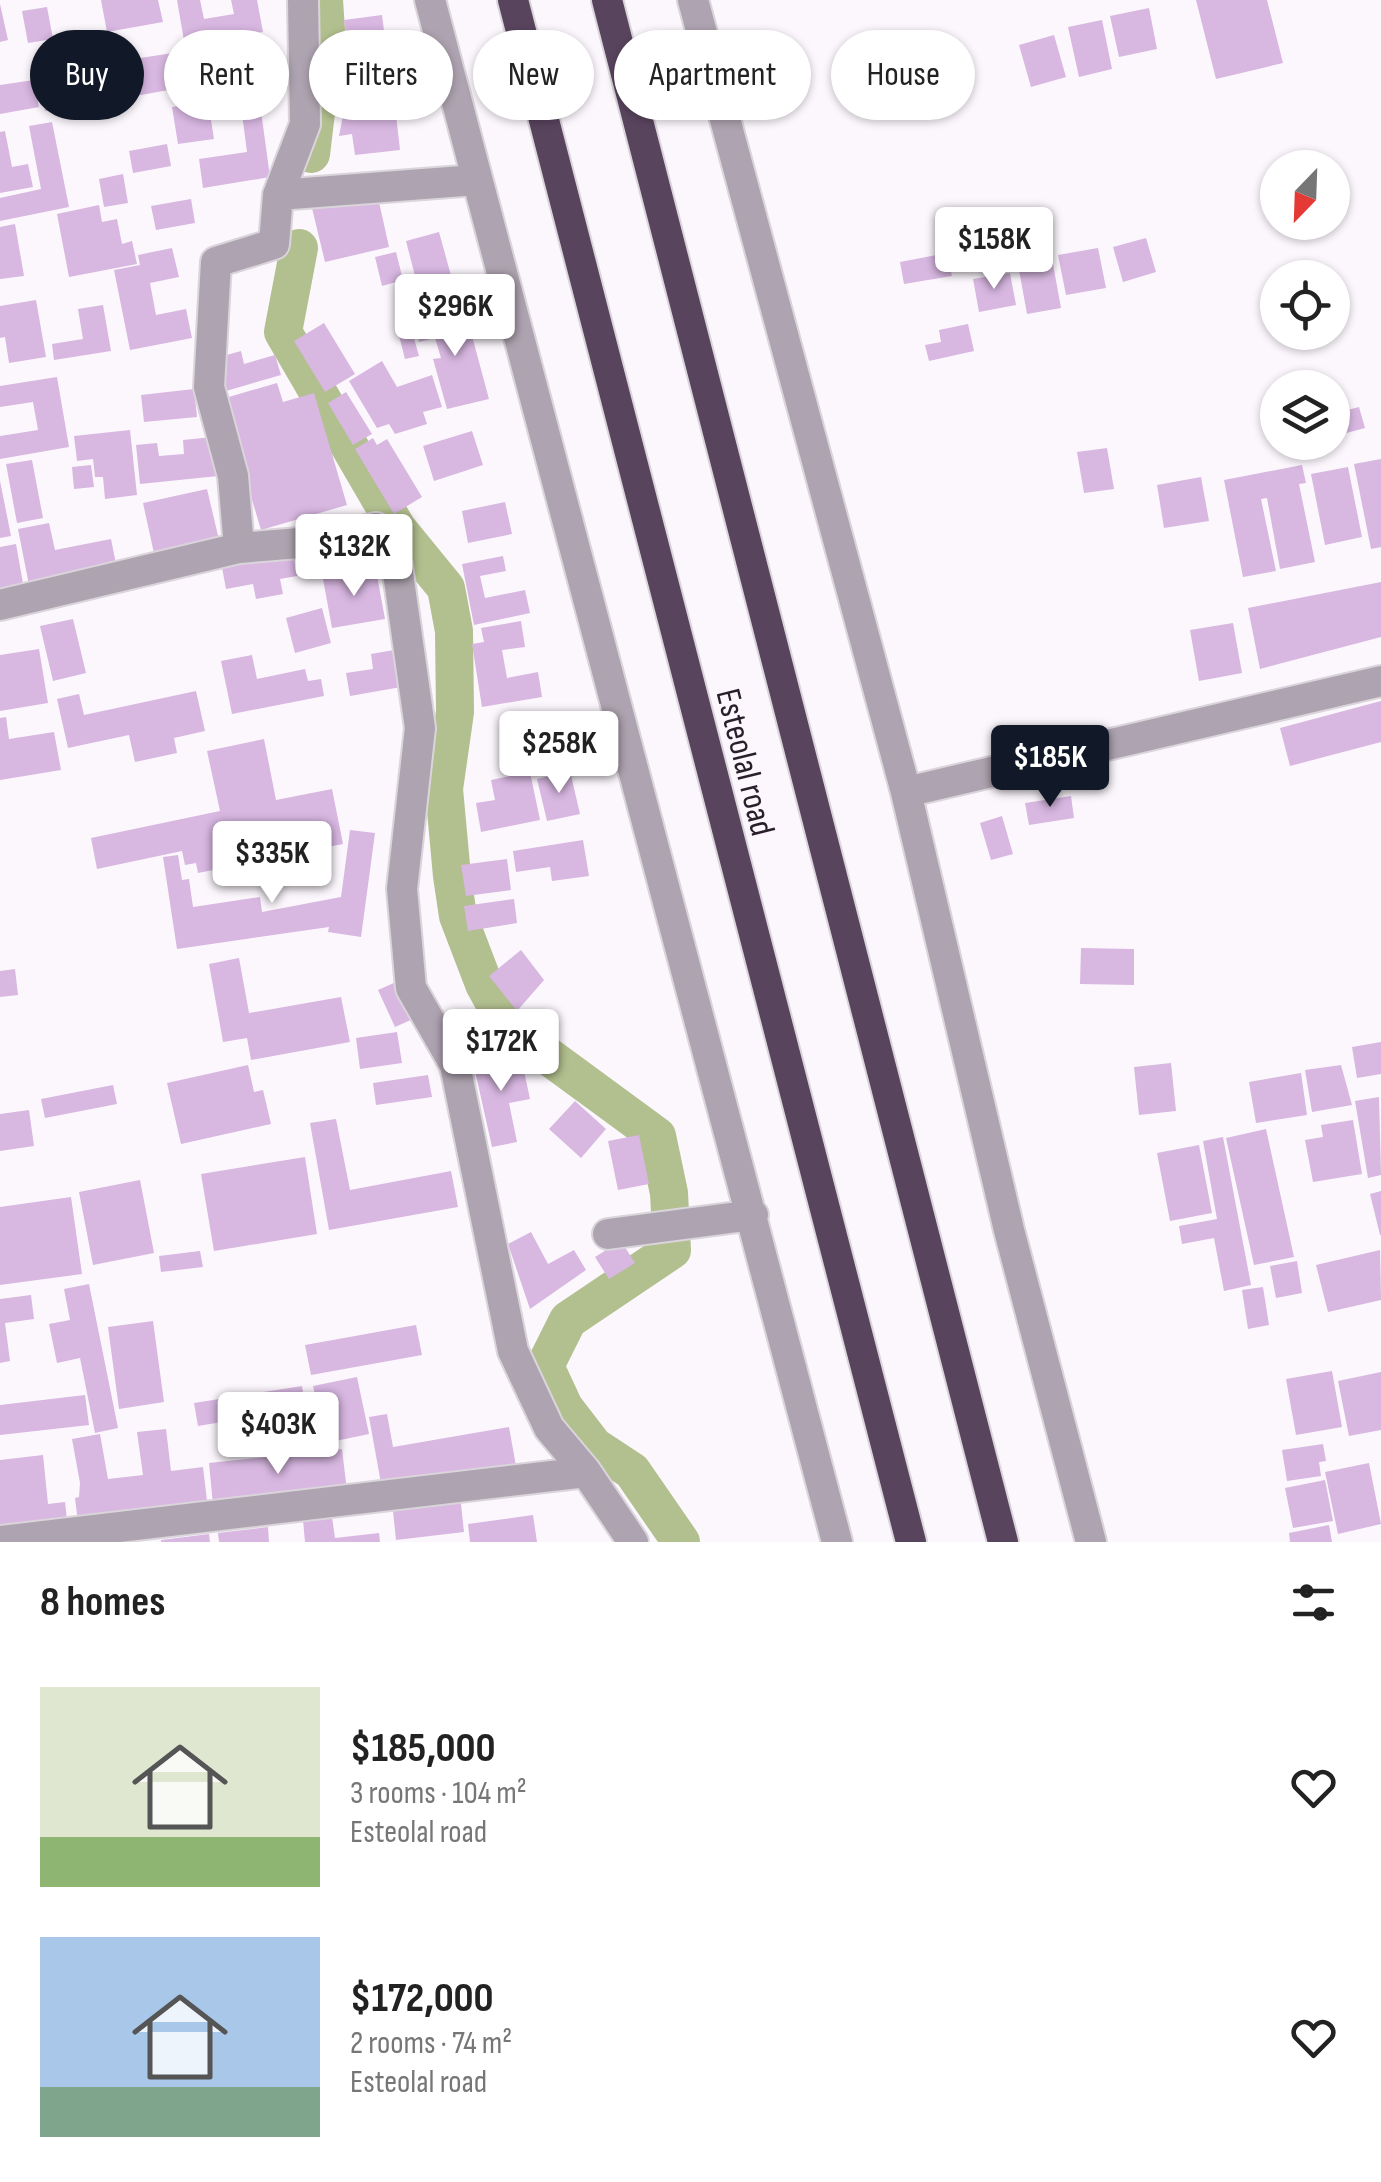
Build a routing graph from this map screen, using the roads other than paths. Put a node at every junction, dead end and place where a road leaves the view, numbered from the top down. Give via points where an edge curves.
1 (304, 0) edge
2 (430, 0) edge
3 (513, 0) edge
4 (607, 0) edge
5 (693, 0) edge
6 (476, 180) junction
7 (278, 195) junction
8 (239, 548) junction
9 (0, 604) edge
10 (1381, 682) edge
11 (906, 792) junction
12 (753, 1215) junction
13 (608, 1234) dead end
14 (586, 1472) junction
15 (0, 1541) edge
16 (633, 1542) edge
17 (837, 1542) edge
18 (911, 1542) edge
19 (1003, 1542) edge
20 (1090, 1542) edge

1 - 7 street via 305,124
2 - 6 street
3 - 18 highway, Esteolal road
4 - 19 highway, Esteolal road
5 - 11 street
6 - 7 street
6 - 12 street
7 - 8 street via 274,244 216,262 209,386 232,476
8 - 9 street
8 - 14 street via 376,528 397,566 420,728 402,889 411,988 456,1066 513,1351 549,1428
10 - 11 street
11 - 20 street
12 - 13 street
12 - 17 street
14 - 15 street
14 - 16 street

